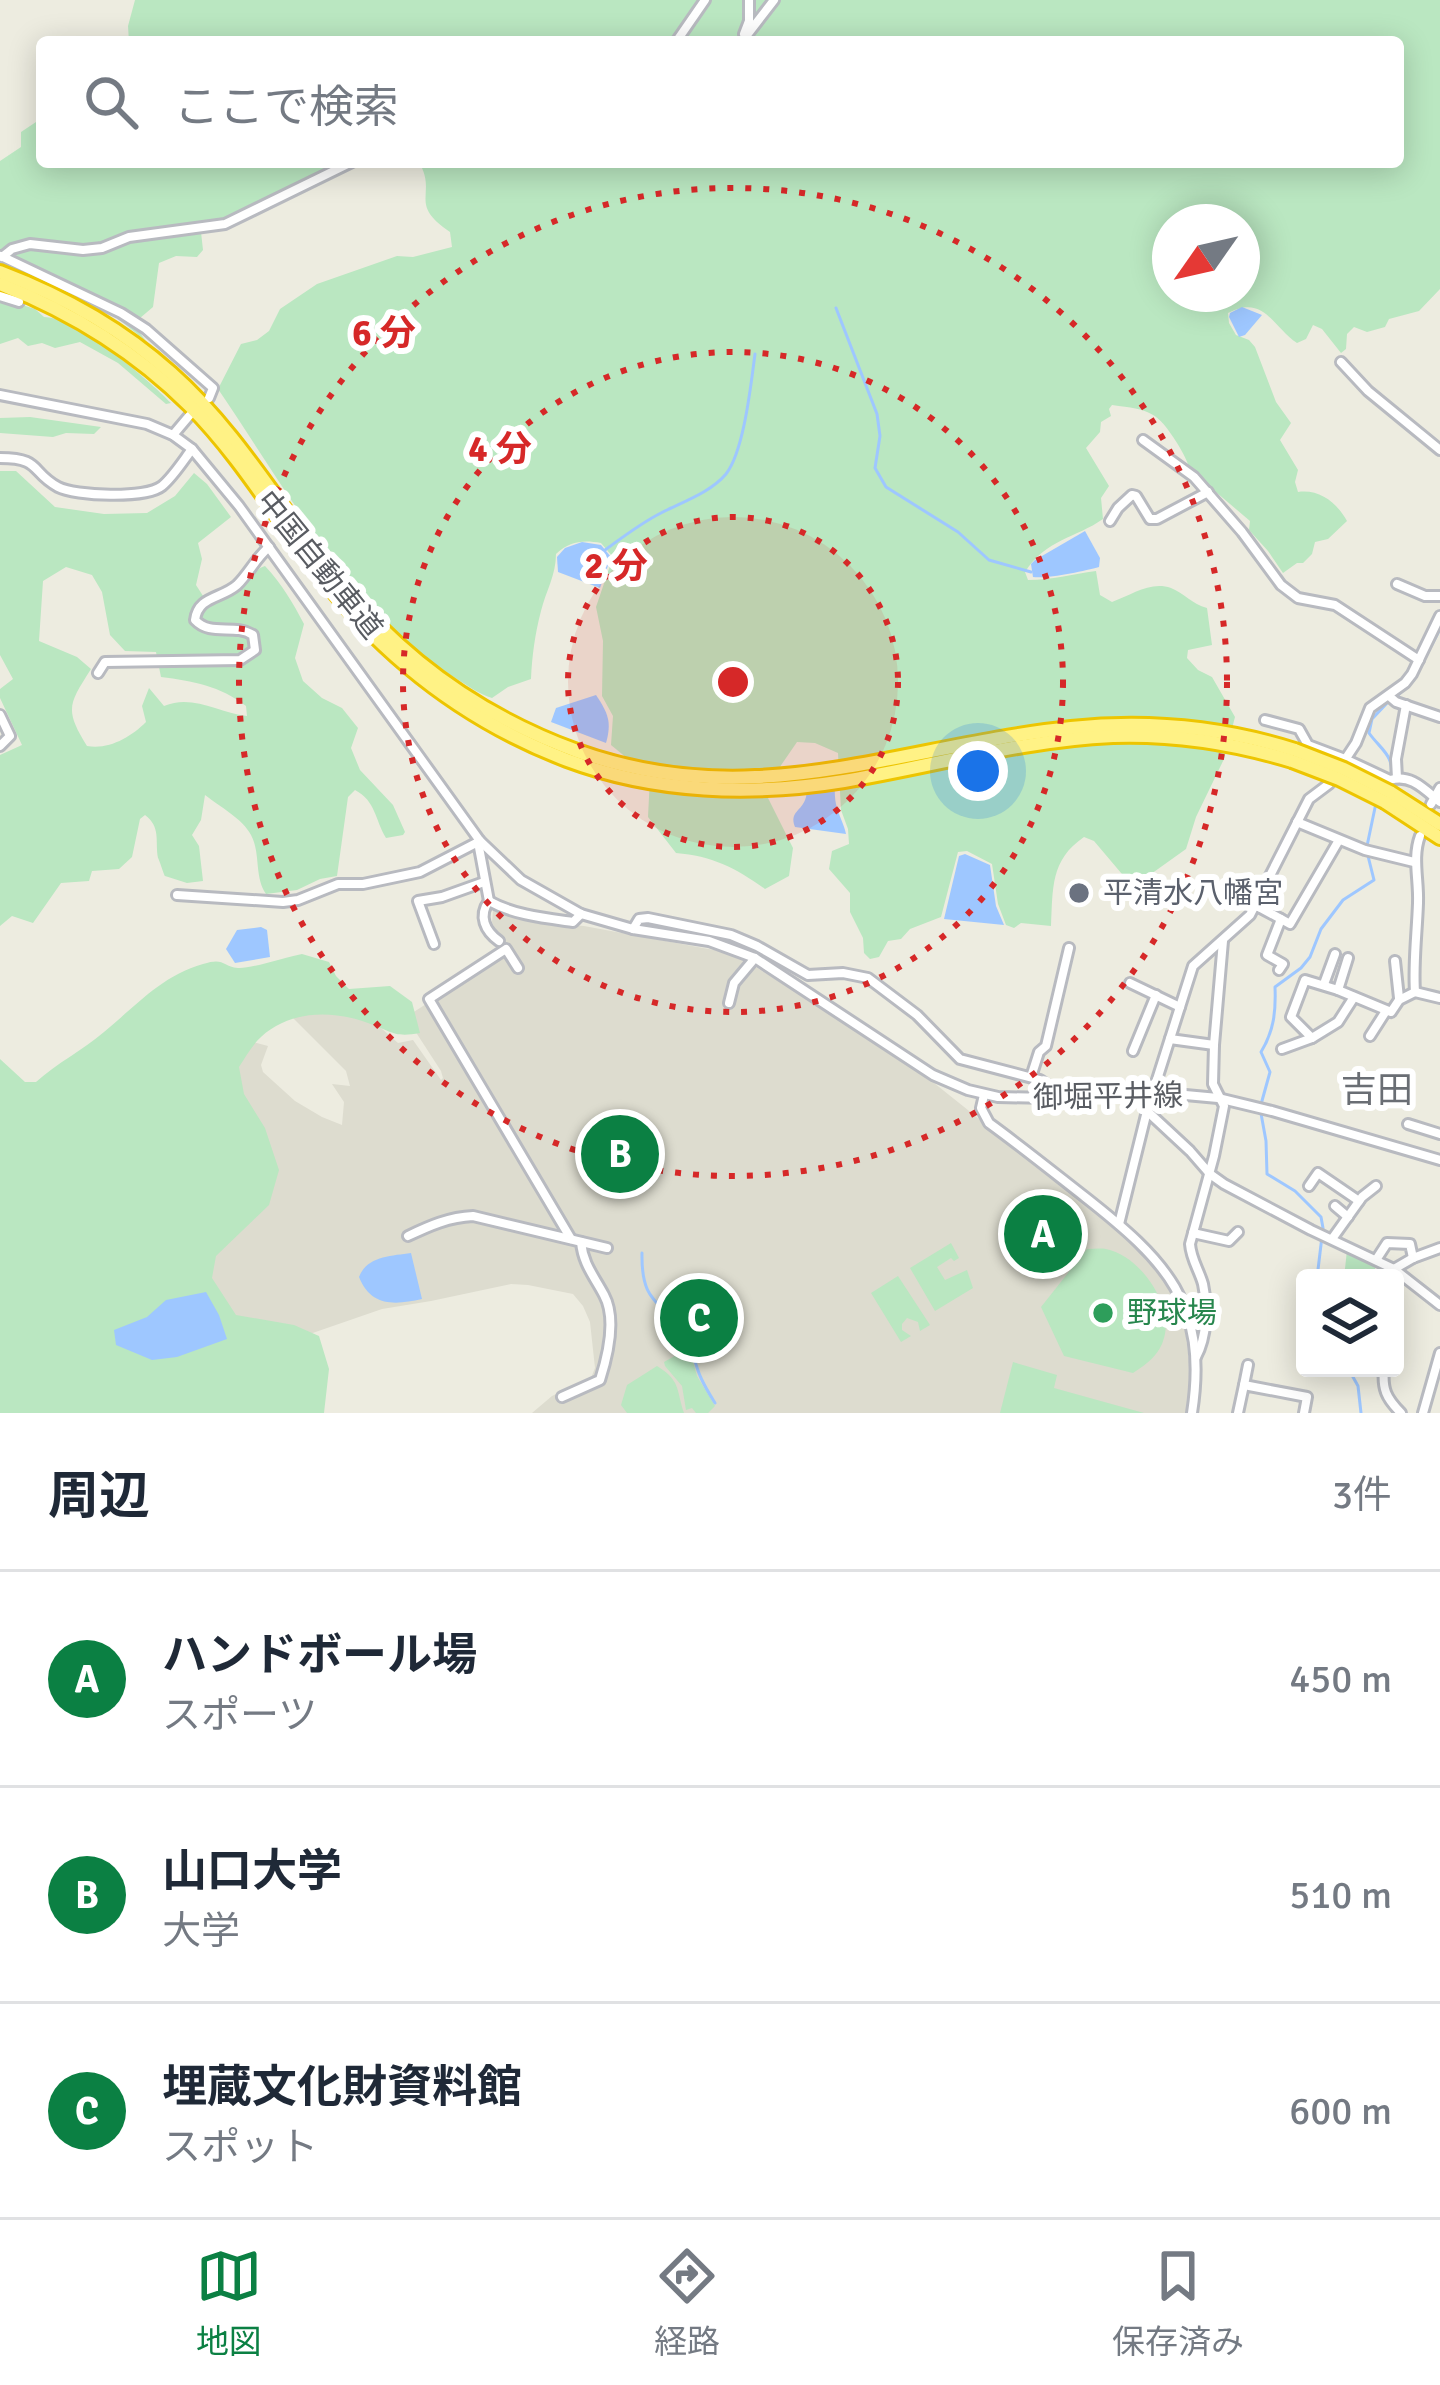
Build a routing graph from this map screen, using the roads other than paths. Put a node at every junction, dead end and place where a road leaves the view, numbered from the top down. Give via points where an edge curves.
1 (705, 0) edge
2 (749, 0) edge
3 (774, 0) edge
4 (680, 36) edge
5 (340, 168) edge
6 (1, 261) edge
7 (0, 284) edge
8 (0, 296) edge
9 (19, 302) dead end
10 (1341, 362) dead end
11 (0, 395) edge
12 (209, 398) dead end
13 (189, 416) dead end
14 (173, 435) junction
15 (1143, 440) dead end
16 (192, 449) junction
17 (1440, 450) edge
18 (0, 458) edge
19 (1208, 492) junction
20 (1110, 521) dead end
21 (269, 547) junction
22 (1397, 584) dead end
23 (1440, 596) edge
24 (1440, 616) edge
25 (1419, 660) junction
26 (98, 673) dead end
27 (1395, 700) junction
28 (0, 715) edge
29 (1440, 717) edge
30 (1265, 720) dead end
31 (0, 746) edge
32 (1345, 759) junction
33 (795, 781) junction
34 (1391, 791) junction
35 (1436, 798) edge
36 (1297, 822) junction
37 (1440, 824) edge
38 (1420, 836) dead end
39 (1440, 838) edge
40 (1339, 840) junction
41 (479, 842) junction
42 (1414, 862) junction
43 (484, 882) junction
44 (177, 895) dead end
45 (489, 901) junction
46 (1255, 905) junction
47 (581, 914) junction
48 (1281, 919) junction
49 (633, 929) junction
50 (1223, 940) junction
51 (499, 941) dead end
52 (434, 944) dead end
53 (1069, 949) dead end
54 (1335, 954) dead end
55 (755, 958) junction
56 (1348, 958) dead end
57 (1395, 961) dead end
58 (518, 968) dead end
59 (1279, 970) dead end
60 (1130, 983) dead end
61 (1324, 984) junction
62 (1338, 990) junction
63 (1415, 992) junction
64 (1156, 995) junction
65 (1354, 997) junction
66 (1440, 998) edge
67 (1399, 1000) junction
68 (729, 1003) dead end
69 (1180, 1006) junction
70 (1386, 1011) junction
71 (1370, 1036) dead end
72 (1312, 1038) junction
73 (1170, 1039) junction
74 (1214, 1045) junction
75 (1282, 1049) dead end
76 (1133, 1052) dead end
77 (1031, 1077) junction
78 (1154, 1092) junction
79 (984, 1095) junction
80 (1218, 1097) junction
81 (1051, 1098) junction
82 (1147, 1112) junction
83 (1408, 1124) dead end
84 (1440, 1134) edge
85 (1440, 1160) edge
86 (1210, 1174) junction
87 (1309, 1186) dead end
88 (1376, 1186) dead end
89 (1359, 1201) junction
90 (1335, 1205) dead end
91 (1348, 1216) junction
92 (1119, 1224) junction
93 (1238, 1232) dead end
94 (1193, 1233) junction
95 (1325, 1235) junction
96 (408, 1236) dead end
97 (576, 1240) junction
98 (607, 1248) dead end
99 (1440, 1248) edge
100 (1413, 1258) junction
101 (1376, 1260) junction
102 (1394, 1269) joint
103 (1404, 1277) edge
104 (1440, 1305) edge
105 (1440, 1353) edge
106 (1196, 1357) junction
107 (1248, 1365) dead end
108 (1383, 1377) edge
109 (1244, 1385) junction
110 (562, 1397) dead end
111 (1192, 1413) edge
112 (1238, 1413) edge
113 (1304, 1413) edge
114 (1401, 1413) edge
115 (1423, 1413) edge

1 - 4 street
2 - 3 street via 747,35
5 - 6 street via 225,224 83,250 30,244
6 - 12 street via 146,329 213,388
6 - 33 highway, 中国自動車道 via 172,373 224,427 363,609 481,707 578,752 636,767
7 - 33 highway, 中国自動車道 via 69,314 163,381 216,435 354,618 475,717 570,761 651,782 728,789
8 - 9 street
10 - 17 street
11 - 14 street
13 - 14 street
14 - 16 street
15 - 19 street
16 - 18 street via 161,487 140,494 72,492 29,462
16 - 21 street
19 - 20 street via 1157,519 1132,495
19 - 25 street via 1281,585 1298,598 1335,604
21 - 26 street via 242,581 195,613 206,629 254,635 250,656 105,662
21 - 41 street
22 - 23 street
24 - 25 street
25 - 27 street
27 - 29 street
27 - 32 street via 1366,714
27 - 34 street
28 - 31 street via 10,736
30 - 32 street via 1299,729 1308,745
32 - 34 street via 1390,780
32 - 36 street
33 - 34 highway, 中国自動車道, bridge via 1028,734 1154,724 1206,730 1344,769
34 - 35 street via 1403,776
34 - 37 highway, 中国自動車道
34 - 39 highway, 中国自動車道
36 - 40 street
36 - 46 street
38 - 42 street
40 - 42 street
40 - 48 street via 1290,924
41 - 43 street
41 - 44 street via 420,872 338,884 298,900
41 - 47 street via 521,880
42 - 63 street
43 - 45 street
43 - 52 street via 418,901
45 - 47 street via 543,918 573,922
45 - 51 street via 486,929
46 - 48 street
46 - 50 street
47 - 49 street
48 - 59 street via 1267,955 1283,964
49 - 55 street, 御堀平井線
49 - 77 street via 648,918 716,932 808,975 868,978 956,1056
50 - 69 street via 1192,966
50 - 74 street
53 - 77 street
54 - 61 street
55 - 68 street via 734,982
55 - 79 street, 御堀平井線 via 933,1075
56 - 62 street
57 - 67 street
58 - 97 street via 506,950 428,998
60 - 64 street
61 - 62 street
61 - 72 street via 1305,980 1291,1017
62 - 65 street
63 - 66 street
63 - 67 street
64 - 69 street
64 - 76 street
65 - 70 street
65 - 72 street via 1338,1022
67 - 70 street
69 - 73 street
70 - 71 street
72 - 75 street
73 - 74 street
73 - 78 street
74 - 80 street
77 - 81 street via 1046,1084
78 - 80 street, 御堀平井線
78 - 81 street, 御堀平井線
78 - 82 street
79 - 81 street, 御堀平井線
79 - 92 street via 989,1124
80 - 85 street, 御堀平井線
80 - 86 street via 1224,1106
82 - 86 street
82 - 92 street
83 - 84 street
86 - 94 street
86 - 95 street
87 - 89 street via 1318,1173
88 - 89 street
89 - 91 street
90 - 91 street
91 - 95 street
92 - 106 street via 1174,1286
93 - 94 street via 1228,1241
94 - 106 street via 1190,1253 1204,1302
95 - 101 street
96 - 97 street via 473,1216
97 - 98 street
97 - 110 street via 611,1321 600,1380
99 - 100 street
100 - 101 street via 1409,1244 1387,1244
100 - 102 street
101 - 102 street
103 - 104 street
105 - 115 street
106 - 111 street
107 - 109 street
108 - 114 street via 1385,1395
109 - 112 street
109 - 113 street via 1307,1396

